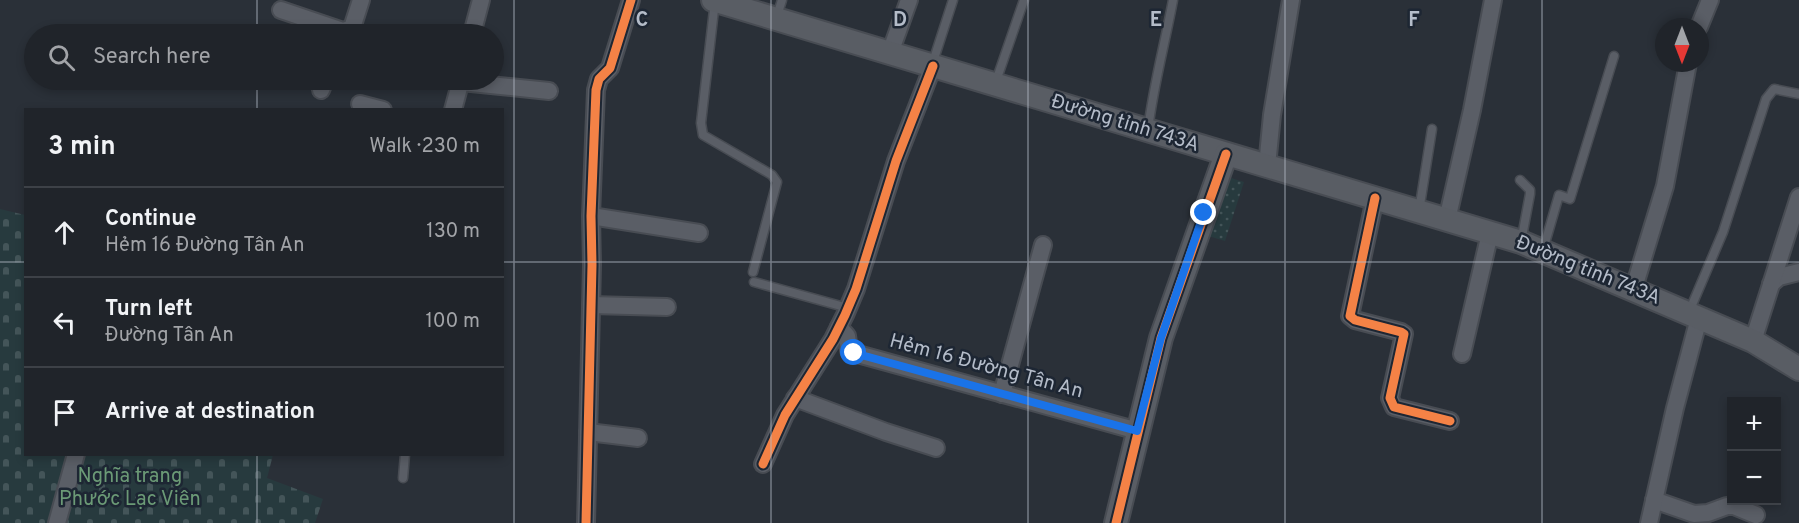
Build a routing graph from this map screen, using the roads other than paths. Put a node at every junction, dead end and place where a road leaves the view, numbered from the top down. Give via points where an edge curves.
1 (361, 0) edge
2 (481, 0) edge
3 (631, 0) edge
4 (909, 0) edge
5 (953, 0) edge
6 (1024, 0) edge
7 (1173, 0) edge
8 (1291, 0) edge
9 (1493, 0) edge
10 (1710, 0) edge
11 (720, 1) edge
12 (281, 10) dead end
13 (779, 10) edge
14 (1703, 18) edge
15 (319, 24) edge
16 (353, 24) edge
17 (475, 24) edge
18 (890, 53) junction
19 (1614, 56) dead end
20 (932, 66) junction
21 (1686, 72) edge
22 (995, 84) junction
23 (504, 85) edge
24 (458, 90) edge
25 (549, 91) dead end
26 (1799, 94) edge
27 (360, 104) dead end
28 (375, 108) edge
29 (454, 108) edge
30 (1432, 129) dead end
31 (1148, 131) junction
32 (1227, 154) junction
33 (1267, 166) junction
34 (1520, 180) dead end
35 (1799, 197) edge
36 (1375, 198) junction
37 (1419, 212) junction
38 (591, 216) junction
39 (1447, 220) junction
40 (699, 233) dead end
41 (1490, 233) junction
42 (1521, 242) junction
43 (1043, 245) dead end
44 (1543, 250) junction
45 (753, 272) dead end
46 (1799, 272) edge
47 (754, 282) dead end
48 (1771, 284) junction
49 (1633, 291) junction
50 (591, 305) junction
51 (667, 307) dead end
52 (848, 308) junction
53 (1694, 315) junction
54 (839, 327) junction
55 (1754, 341) junction
56 (1462, 354) dead end
57 (1799, 369) edge
58 (1002, 394) junction
59 (795, 398) junction
60 (1450, 421) dead end
61 (1137, 431) junction
62 (588, 432) junction
63 (638, 438) dead end
64 (936, 448) dead end
65 (75, 456) edge
66 (405, 456) edge
67 (763, 464) dead end
68 (403, 478) dead end
69 (1654, 500) junction
70 (1756, 515) dead end
71 (57, 523) edge
72 (586, 523) edge
73 (1116, 523) edge
74 (1649, 523) edge

1 - 16 street
2 - 17 street
3 - 38 street via 610,68 599,79 596,90
4 - 18 street
5 - 20 lane
6 - 22 lane
7 - 31 lane
8 - 33 street
9 - 39 street
10 - 14 street
11 - 13 main road, Đường tỉnh 743A
11 - 45 lane via 701,131 772,175 777,182
12 - 15 street
13 - 18 main road, Đường tỉnh 743A
18 - 20 main road, Đường tỉnh 743A
19 - 44 lane via 1570,199 1559,195
20 - 22 main road, Đường tỉnh 743A
20 - 52 street
21 - 49 street via 1665,186
22 - 31 main road, Đường tỉnh 743A
23 - 25 street
24 - 29 street
26 - 53 lane via 1774,89 1766,99
27 - 28 street
30 - 37 lane
31 - 32 main road, Đường tỉnh 743A
32 - 33 main road, Đường tỉnh 743A
32 - 61 main road via 1165,328
33 - 36 main road, Đường tỉnh 743A
34 - 42 lane via 1530,194
35 - 48 street
36 - 37 main road, Đường tỉnh 743A
36 - 60 street via 1350,316 1404,334 1391,404
37 - 39 main road, Đường tỉnh 743A
38 - 40 street
38 - 50 street
39 - 41 main road, Đường tỉnh 743A
41 - 42 main road, Đường tỉnh 743A
41 - 56 street
42 - 44 main road, Đường tỉnh 743A
43 - 58 street
44 - 49 main road, Đường tỉnh 743A
46 - 48 street
47 - 52 lane
48 - 55 street
49 - 53 main road, Đường tỉnh 743A
50 - 51 street
50 - 62 street
52 - 54 street
53 - 55 main road, Đường tỉnh 743A
53 - 69 street
54 - 58 street, Hẻm 16 Đường Tân An via 854,353
54 - 59 street
55 - 57 main road, Đường tỉnh 743A
58 - 61 street, Hẻm 16 Đường Tân An
59 - 64 street
59 - 67 street
61 - 73 main road
62 - 63 street
62 - 72 street
65 - 71 street
66 - 68 lane
69 - 70 street via 1694,514 1734,506
69 - 74 street

